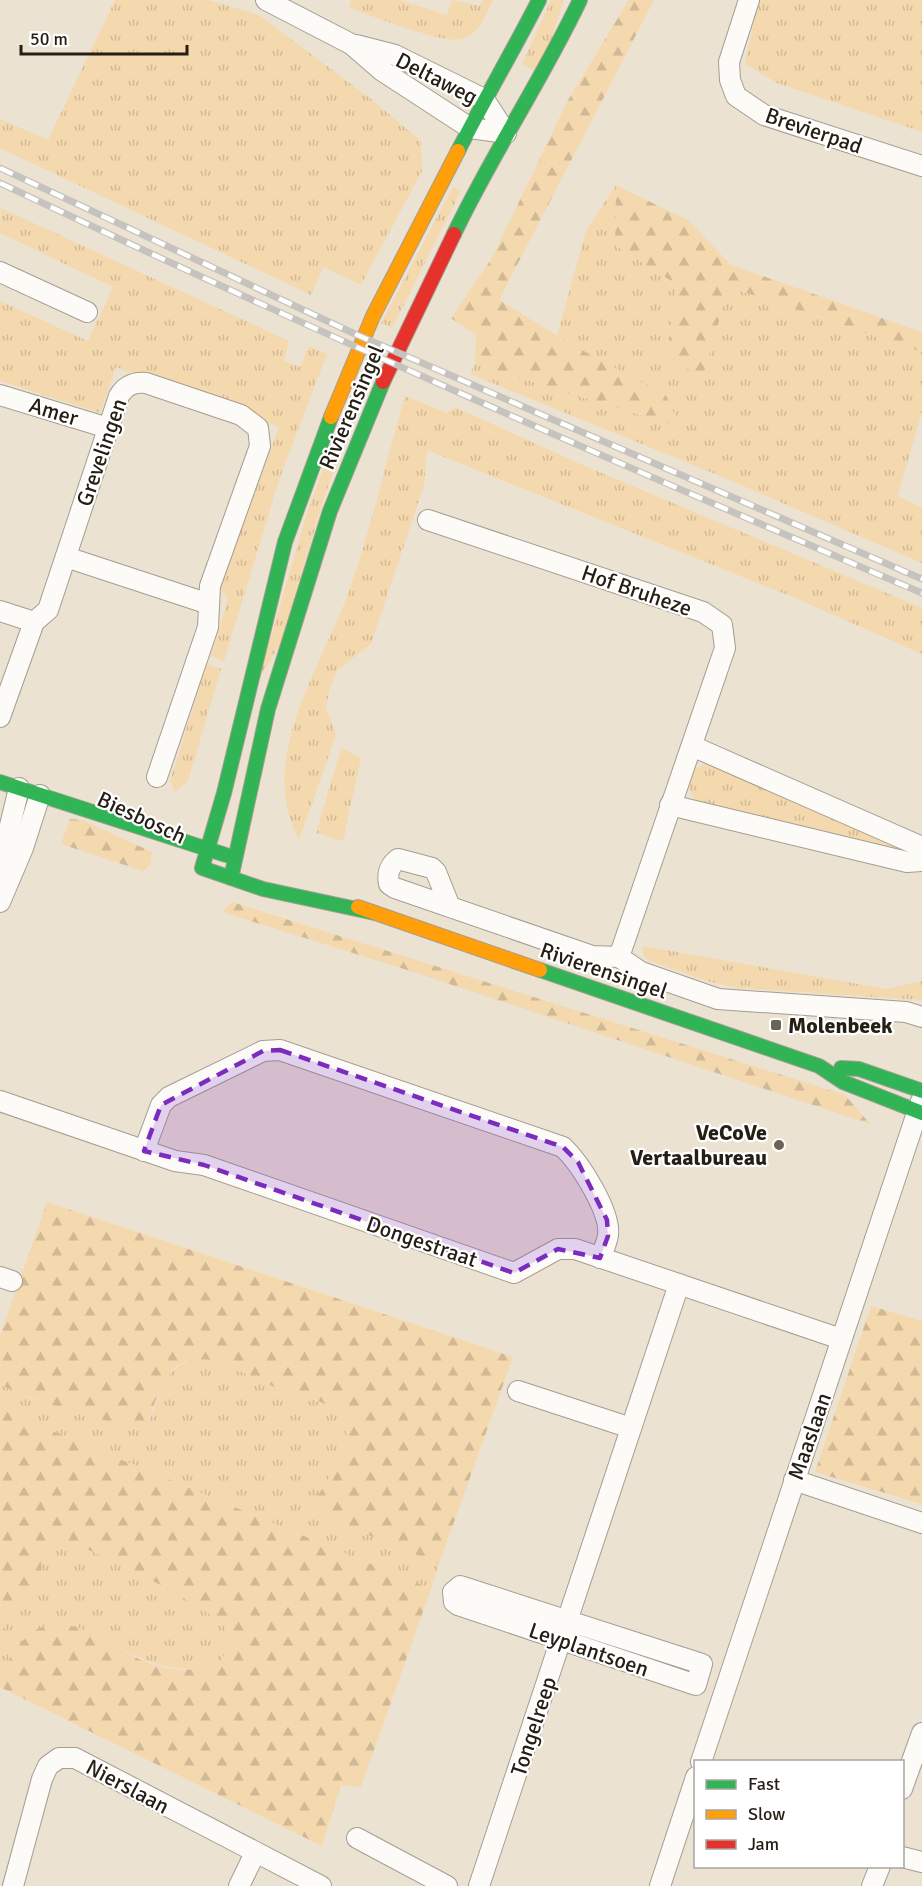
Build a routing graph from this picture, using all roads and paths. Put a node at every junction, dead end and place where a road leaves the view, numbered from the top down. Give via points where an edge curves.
1 (266, 0) edge
2 (539, 0) edge
3 (580, 0) edge
4 (749, 0) edge
5 (351, 44) junction
6 (484, 99) junction
7 (470, 128) junction
8 (506, 133) junction
9 (922, 166) edge
10 (0, 273) edge
11 (87, 312) dead end
12 (0, 394) edge
13 (108, 428) junction
14 (428, 520) dead end
15 (66, 557) junction
16 (208, 604) junction
17 (0, 611) edge
18 (34, 622) junction
19 (0, 717) edge
20 (692, 746) junction
21 (157, 777) dead end
22 (0, 782) edge
23 (19, 788) junction
24 (40, 795) junction
25 (64, 804) junction
26 (670, 806) junction
27 (149, 846) dead end
28 (922, 847) edge
29 (209, 849) junction
30 (184, 861) dead end
31 (241, 861) junction
32 (922, 861) edge
33 (0, 867) edge
34 (202, 868) junction
35 (231, 878) junction
36 (290, 880) dead end
37 (0, 902) edge
38 (450, 907) dead end
39 (375, 914) junction
40 (619, 957) junction
41 (922, 1017) edge
42 (819, 1066) junction
43 (922, 1091) edge
44 (0, 1101) edge
45 (921, 1107) edge
46 (144, 1150) junction
47 (600, 1258) junction
48 (679, 1284) junction
49 (842, 1338) junction
50 (518, 1390) dead end
51 (631, 1428) junction
52 (794, 1480) junction
53 (922, 1523) edge
54 (564, 1630) junction
55 (922, 1733) edge
56 (700, 1760) edge
57 (694, 1783) edge
58 (904, 1786) edge
59 (357, 1838) dead end
60 (255, 1853) junction
61 (904, 1857) edge
62 (922, 1862) edge
63 (879, 1868) edge
64 (13, 1886) edge
65 (239, 1886) edge
66 (321, 1886) edge
67 (447, 1886) edge
68 (479, 1886) edge
69 (660, 1886) edge
70 (872, 1886) edge

1 - 5 street, Deltaweg
2 - 6 street, Rivierensingel via 505,69
3 - 8 street, Rivierensingel via 554,54
4 - 9 street, Brevierpad via 729,62 736,96 764,115
5 - 6 street, Deltaweg via 395,55
5 - 7 street, Deltaweg via 381,70
6 - 7 street, Rivierensingel
6 - 8 street, Deltaweg
7 - 8 street, Deltaweg
7 - 29 street, Rivierensingel via 344,380 289,531
8 - 31 street, Rivierensingel via 408,329 330,511 255,758
10 - 11 street
12 - 13 street, Amer
13 - 15 street, Grevelingen
13 - 16 street, Grevelingen via 118,396 137,382 241,415 258,428 260,446 210,586
14 - 20 street, Hof Bruheze via 716,619 722,625 725,648
15 - 16 street
15 - 18 street, Grevelingen via 48,610
16 - 21 street, Grevelingen via 208,627
17 - 18 street
18 - 19 street, Grevelingen
20 - 26 street, Hof Bruheze
20 - 28 street
22 - 23 street, Biesbosch
23 - 24 street, Biesbosch
23 - 33 street
24 - 25 street, Biesbosch
24 - 37 street
25 - 27 street, Biesbosch
25 - 29 street, Biesbosch via 128,820
26 - 32 street via 907,862
26 - 40 street, Hof Bruheze
29 - 31 street
29 - 34 street, Rivierensingel
30 - 34 street, Biesbosch
31 - 35 street, Rivierensingel
34 - 35 street, Rivierensingel
35 - 39 street, Rivierensingel
36 - 39 street, Rivierensingel
38 - 40 street via 592,956
39 - 42 street, Rivierensingel
40 - 41 street via 641,972 718,999 906,1012
42 - 43 street, Rivierensingel via 859,1069
42 - 45 street, Rivierensingel via 843,1082
44 - 46 street, Dongestraat
45 - 49 street, Maaslaan
46 - 47 street, Dongestraat via 175,1161 204,1165 514,1273 558,1249 575,1249
46 - 47 street via 161,1105 169,1097 262,1051 280,1050 563,1147 578,1162 607,1220 608,1236
47 - 48 street, Dongestraat
48 - 49 street, Dongestraat
48 - 51 street, Tongelreep
49 - 52 street, Maaslaan
50 - 51 street
51 - 54 street, Tongelreep
52 - 53 street
52 - 56 street, Maaslaan
54 - 54 street, Leyplantsoen via 465,1587 453,1592 458,1605
54 - 54 street, Leyplantsoen via 696,1684 702,1664
54 - 68 street, Tongelreep
55 - 58 street
57 - 69 street
59 - 67 street
60 - 64 street, Nierslaan via 75,1758 59,1758 48,1766 42,1779
60 - 65 street
60 - 66 street, Nierslaan
61 - 62 street
63 - 70 street

